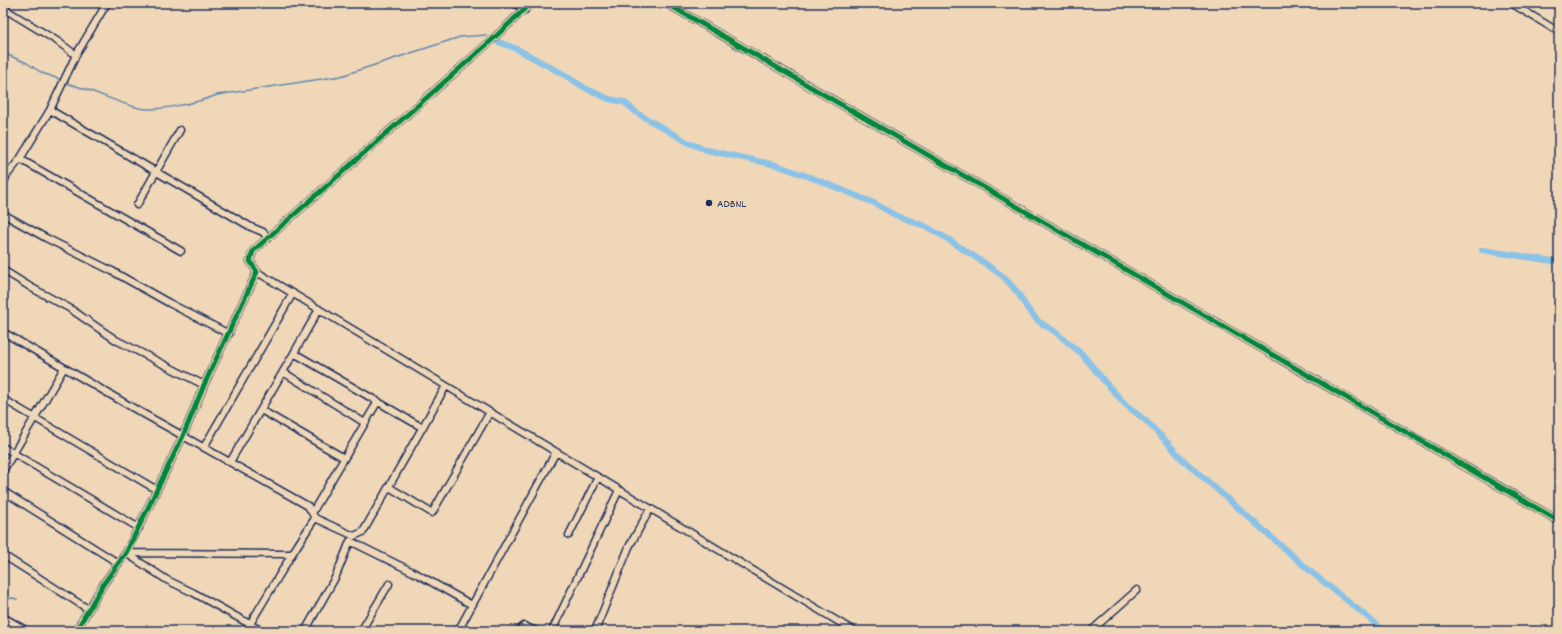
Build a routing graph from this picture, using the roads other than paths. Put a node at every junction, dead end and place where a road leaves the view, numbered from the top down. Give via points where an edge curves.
1 (107, 3) edge
2 (514, 3) edge
3 (531, 3) edge
4 (666, 3) edge
5 (1511, 3) edge
6 (3, 8) edge
7 (525, 10) junction
8 (1559, 32) edge
9 (76, 55) junction
10 (50, 110) junction
11 (180, 130) dead end
12 (20, 159) junction
13 (155, 172) junction
14 (3, 184) edge
15 (137, 205) dead end
16 (3, 214) edge
17 (268, 238) junction
18 (181, 251) dead end
19 (3, 270) edge
20 (257, 272) junction
21 (292, 293) junction
22 (319, 309) junction
23 (3, 332) edge
24 (229, 334) junction
25 (294, 353) junction
26 (64, 368) junction
27 (283, 372) junction
28 (204, 385) junction
29 (446, 386) junction
30 (3, 399) edge
31 (378, 402) junction
32 (261, 410) junction
33 (490, 412) junction
34 (35, 418) junction
35 (365, 423) junction
36 (423, 428) junction
37 (183, 436) junction
38 (3, 447) edge
39 (204, 448) junction
40 (556, 452) junction
41 (14, 454) junction
42 (344, 458) junction
43 (230, 462) junction
44 (3, 471) edge
45 (598, 477) junction
46 (389, 487) junction
47 (157, 490) junction
48 (619, 490) junction
49 (3, 491) edge
50 (650, 509) junction
51 (314, 515) junction
52 (1559, 521) edge
53 (138, 528) junction
54 (569, 535) dead end
55 (352, 538) junction
56 (126, 553) junction
57 (292, 554) junction
58 (3, 555) edge
59 (118, 563) junction
60 (389, 584) dead end
61 (1137, 590) dead end
62 (472, 605) junction
63 (88, 609) junction
64 (3, 617) edge
65 (250, 624) junction
66 (27, 631) edge
67 (76, 631) edge
68 (262, 631) edge
69 (305, 631) edge
70 (361, 631) edge
71 (458, 631) edge
72 (518, 631) edge
73 (536, 631) edge
74 (552, 631) edge
75 (595, 631) edge
76 (854, 631) edge
77 (1091, 631) edge

1 - 9 street
2 - 7 street
3 - 7 street
4 - 52 street
5 - 8 street
6 - 9 street via 57,40
7 - 17 street
9 - 10 street
10 - 12 street
10 - 13 street
11 - 13 street
12 - 14 street
12 - 18 street
13 - 15 street
13 - 17 street via 263,232
16 - 24 street
17 - 20 street via 253,251 250,261
19 - 28 street via 69,308 116,340
20 - 21 street
20 - 24 street
21 - 22 street
21 - 39 street
22 - 25 street
22 - 29 street
23 - 26 street
24 - 28 street
25 - 27 street
25 - 31 street
26 - 34 street
26 - 37 street
27 - 32 street
27 - 35 street
28 - 37 street
29 - 33 street
29 - 36 street
30 - 34 street
31 - 35 street
31 - 36 street
32 - 42 street
32 - 43 street
33 - 40 street
33 - 46 street via 432,513
34 - 41 street
34 - 47 street
35 - 42 street
36 - 46 street
37 - 39 street
37 - 47 street
38 - 41 street
39 - 43 street
40 - 45 street
40 - 62 street
41 - 44 street
41 - 53 street
42 - 51 street
43 - 51 street via 308,506
45 - 48 street
45 - 54 street
46 - 55 street via 363,532
47 - 53 street
48 - 50 street
48 - 74 street
49 - 59 street
50 - 75 street via 629,547
50 - 76 street
51 - 55 street
51 - 57 street
53 - 56 street
55 - 62 street
55 - 69 street via 336,576
56 - 57 street
56 - 59 street
56 - 65 street via 167,580
57 - 65 street
58 - 63 street
59 - 63 street
60 - 70 street
61 - 77 street
62 - 71 street
63 - 67 street
64 - 66 street
65 - 68 street
72 - 73 street via 524,626

